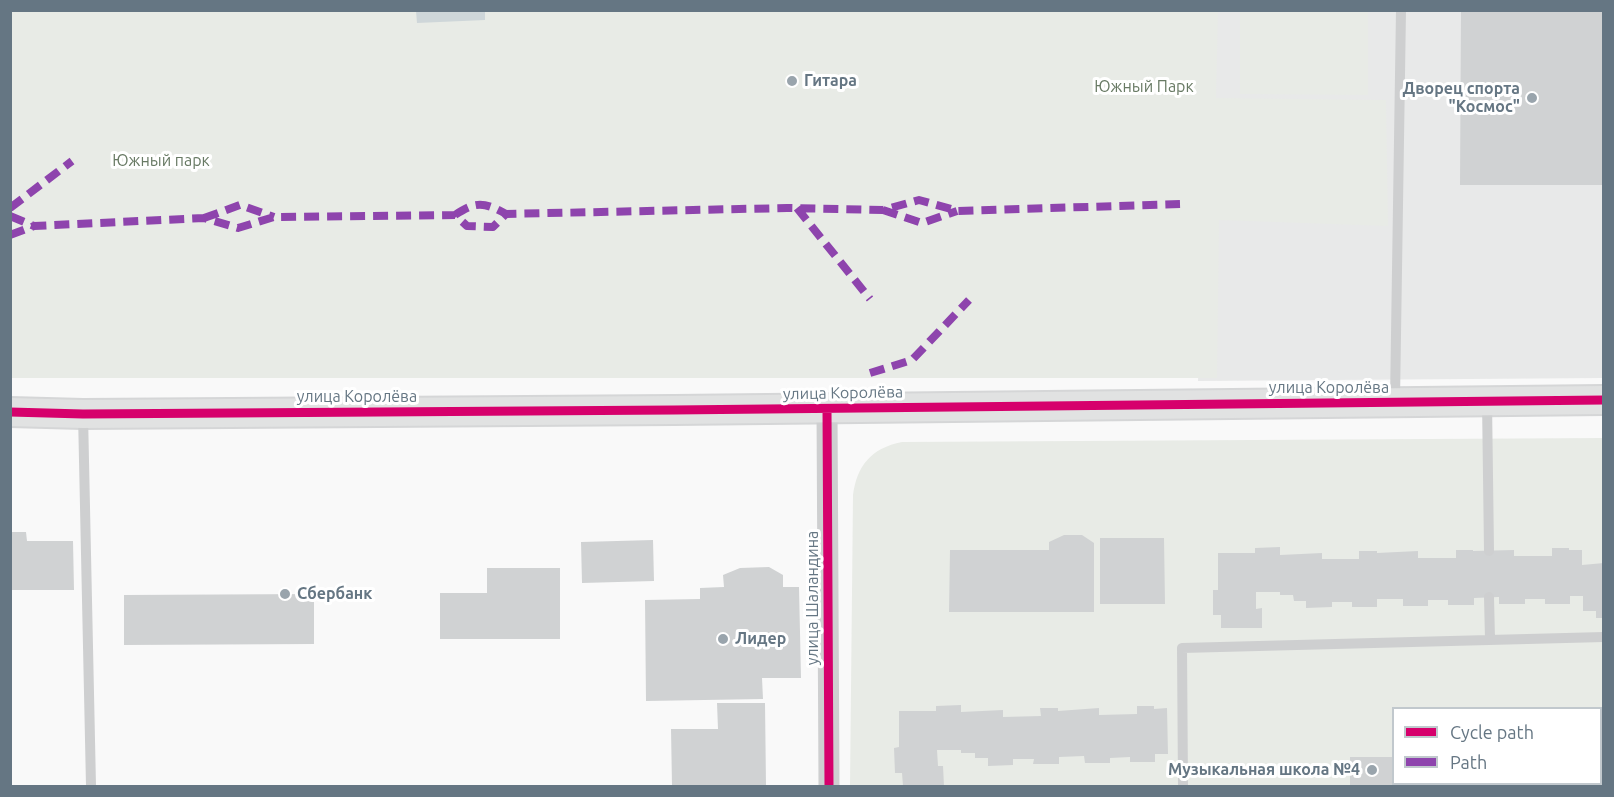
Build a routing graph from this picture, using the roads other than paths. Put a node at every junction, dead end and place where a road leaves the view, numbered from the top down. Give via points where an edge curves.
1 (1401, 10) edge
2 (1604, 400) edge
3 (1487, 401) junction
4 (1395, 402) junction
5 (827, 409) junction
6 (10, 412) edge
7 (83, 414) junction
8 (10, 419) edge
9 (1489, 551) dead end
10 (1489, 597) dead end
11 (1604, 637) edge
12 (1490, 639) junction
13 (91, 786) edge
14 (830, 786) edge
15 (1184, 786) edge

1 - 4 lane
2 - 3 street, улица Королёва
3 - 4 street, улица Королёва
3 - 9 lane
4 - 5 street, улица Королёва
5 - 7 street, улица Королёва
5 - 14 street, улица Шаландина
6 - 7 street, улица Королёва
7 - 8 street, улица Королёва
7 - 13 lane
10 - 12 lane
11 - 12 lane
12 - 15 lane via 1182,648

